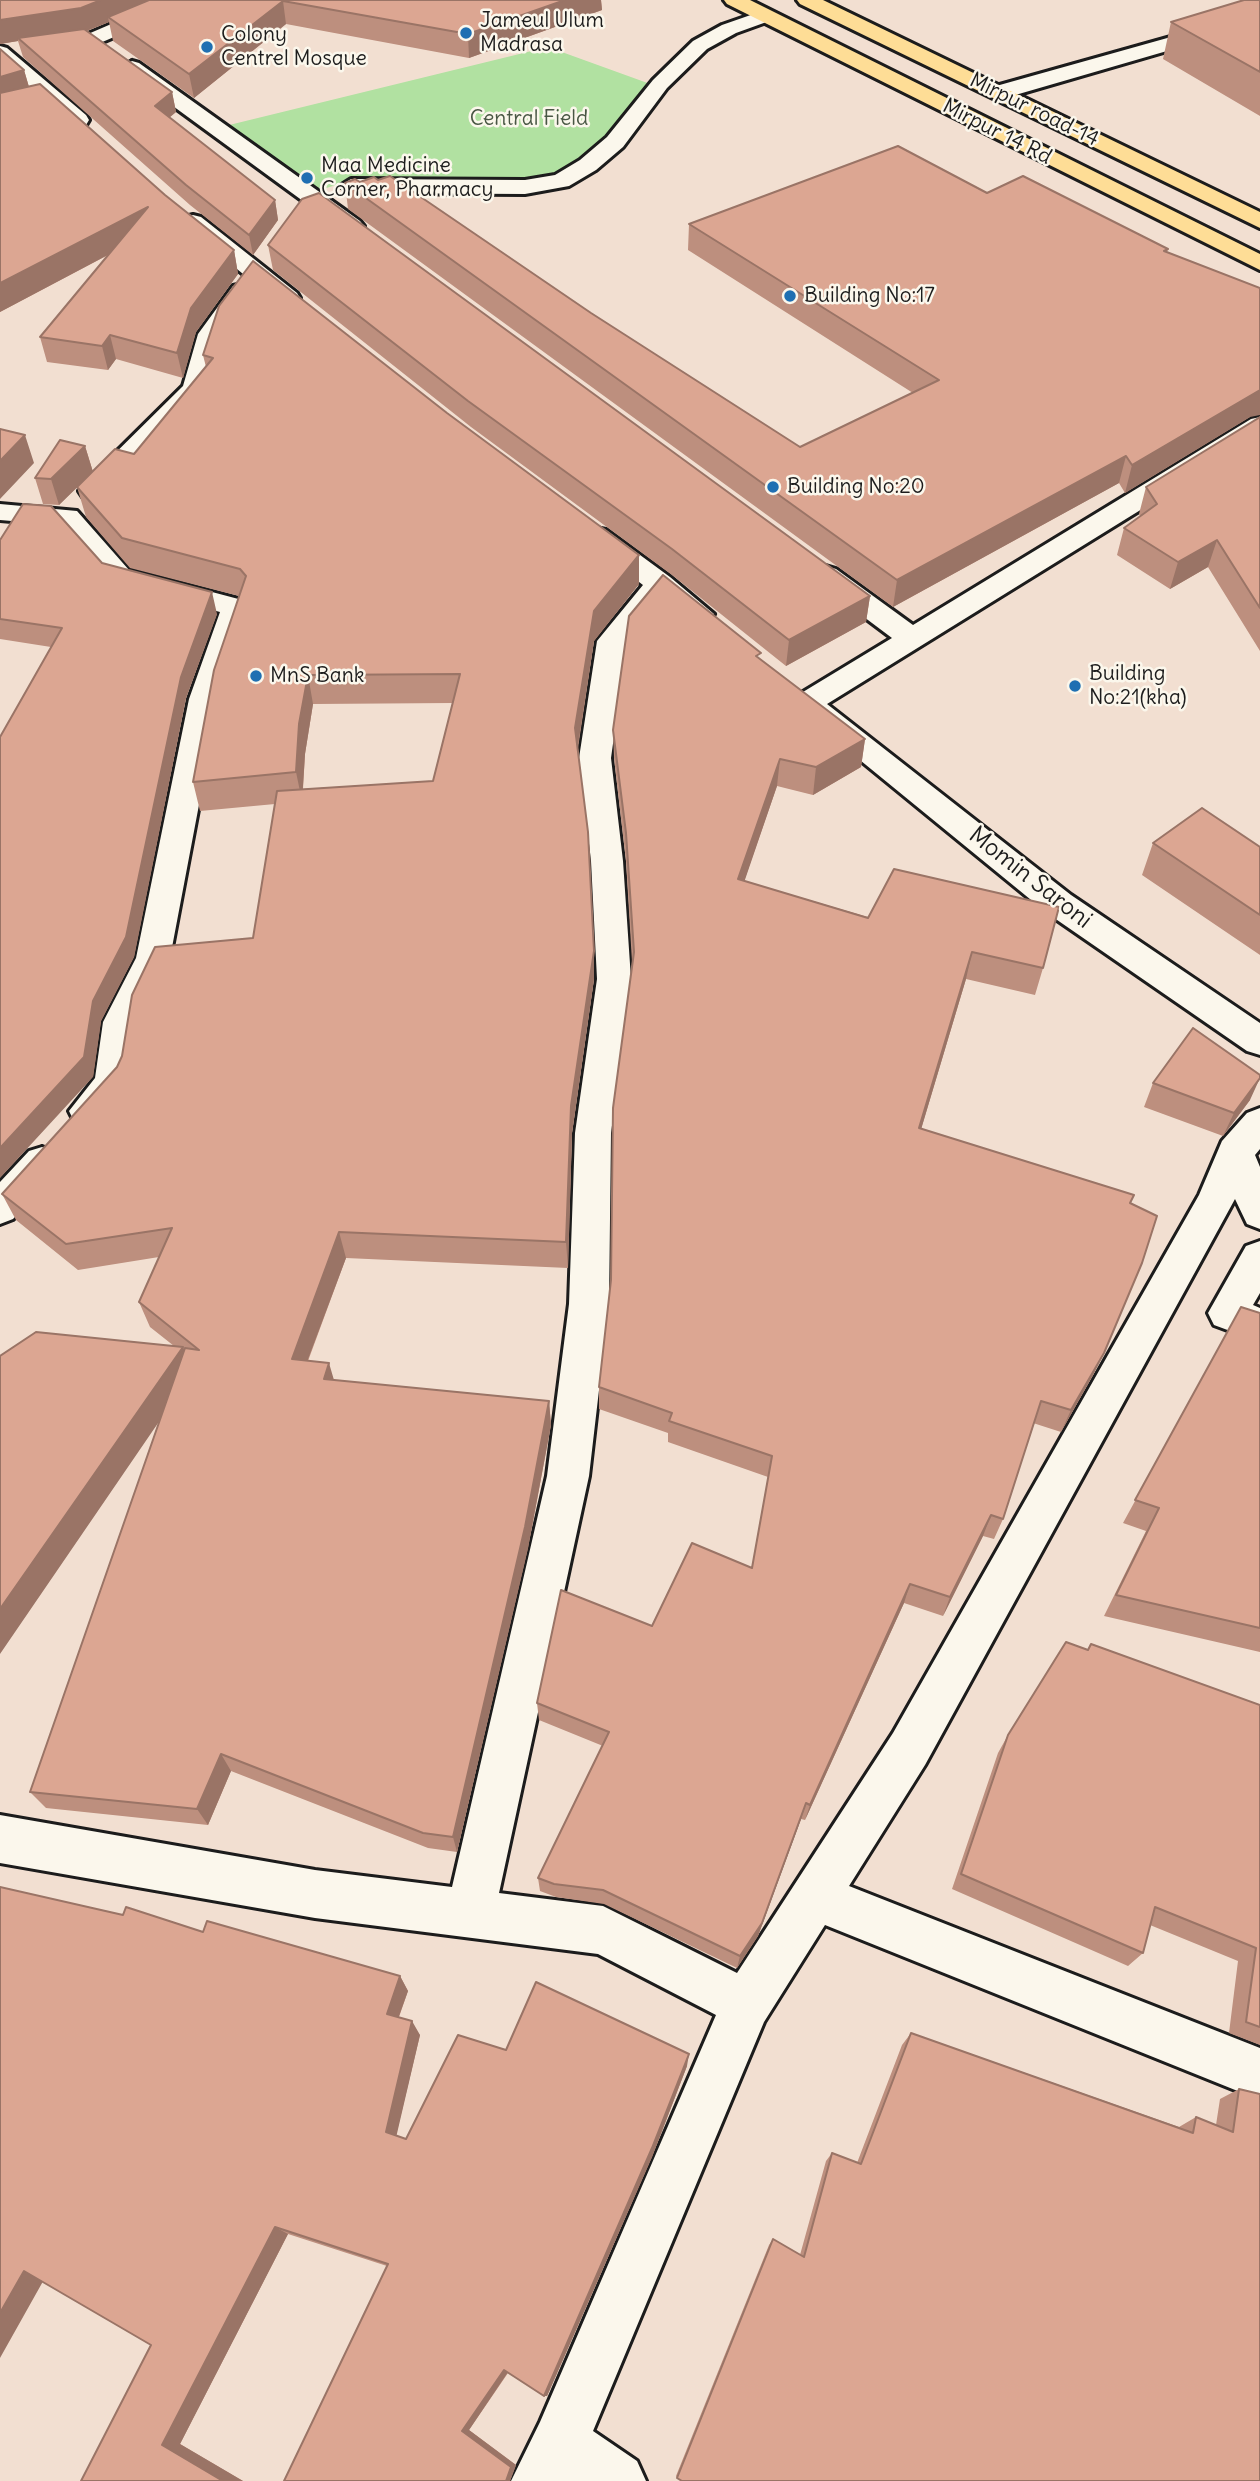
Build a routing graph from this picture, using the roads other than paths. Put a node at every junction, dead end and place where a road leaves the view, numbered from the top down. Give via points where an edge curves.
1 (184, 0) edge
2 (734, 0) edge
3 (807, 0) edge
4 (765, 16) junction
5 (1260, 18) edge
6 (93, 39) junction
7 (0, 51) edge
8 (997, 93) junction
9 (53, 97) junction
10 (27, 103) edge
11 (98, 140) edge
12 (313, 196) junction
13 (170, 203) edge
14 (296, 218) edge
15 (1260, 221) edge
16 (368, 237) edge
17 (272, 251) edge
18 (1260, 263) edge
19 (256, 273) junction
20 (304, 311) edge
21 (1260, 425) edge
22 (0, 512) edge
23 (67, 517) junction
24 (571, 517) edge
25 (801, 557) edge
26 (660, 583) junction
27 (713, 625) edge
28 (912, 639) junction
29 (1260, 1041) edge
30 (1248, 1138) edge
31 (0, 1208) edge
32 (1260, 1213) edge
33 (1260, 1257) edge
34 (1260, 1325) edge
35 (0, 1839) edge
36 (813, 1896) junction
37 (470, 1914) junction
38 (746, 2004) junction
39 (1260, 2074) edge
40 (550, 2462) edge
41 (617, 2481) edge

1 - 6 street
2 - 4 main road, Mirpur 14 Rd
3 - 8 main road, Mirpur road-14
4 - 12 street via 700,45 660,83 615,142 588,166 561,181 525,187 342,186
4 - 18 main road, Mirpur 14 Rd
5 - 8 street
6 - 7 street
6 - 12 street
7 - 9 street
8 - 15 main road, Mirpur road-14
9 - 10 street
9 - 11 street
12 - 14 street
12 - 16 street
13 - 19 street
17 - 19 street
19 - 20 street
19 - 23 street via 209,334 195,388
21 - 28 street
22 - 23 street
23 - 31 street via 119,576 236,607 204,699 153,958 121,1022 112,1083
24 - 26 street
25 - 28 street
26 - 27 street
26 - 37 street via 612,640 595,758 614,979 593,1133 589,1304 568,1476
28 - 29 street, Momin Saroni via 799,694 1059,904
30 - 32 street
30 - 36 street via 909,1749
33 - 34 street via 1228,1313
35 - 37 street via 314,1895
36 - 38 street
36 - 39 street
37 - 38 street via 604,1930
38 - 40 street
40 - 41 street

